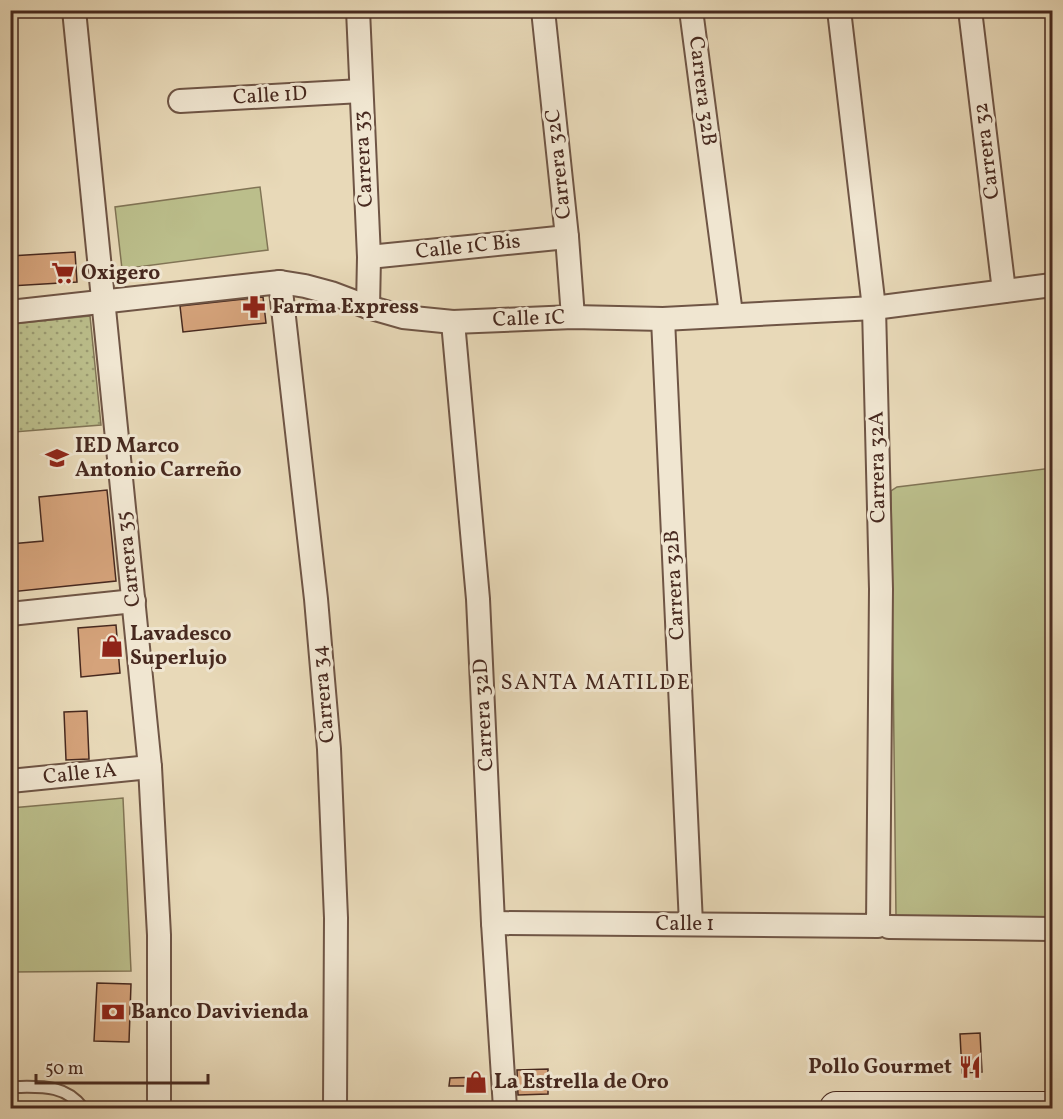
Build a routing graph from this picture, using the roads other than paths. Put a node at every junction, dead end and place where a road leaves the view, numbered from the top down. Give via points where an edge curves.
1 (74, 10) edge
2 (358, 10) edge
3 (543, 10) edge
4 (691, 10) edge
5 (839, 10) edge
6 (970, 10) edge
7 (361, 91) junction
8 (180, 101) dead end
9 (567, 237) junction
10 (369, 257) junction
11 (280, 282) junction
12 (1053, 285) edge
13 (1004, 291) junction
14 (103, 302) junction
15 (368, 307) junction
16 (874, 308) junction
17 (10, 312) edge
18 (730, 314) junction
19 (573, 317) junction
20 (663, 319) junction
21 (453, 322) junction
22 (134, 601) junction
23 (10, 614) edge
24 (150, 767) junction
25 (10, 781) edge
26 (493, 923) junction
27 (691, 924) junction
28 (883, 926) junction
29 (1053, 929) edge
30 (10, 1087) edge
31 (83, 1108) edge
32 (159, 1108) edge
33 (335, 1108) edge
34 (506, 1108) edge
35 (836, 1108) edge
36 (970, 1108) edge
37 (1053, 1108) edge

1 - 14 street, Carrera 35
2 - 7 street, Carrera 33
3 - 9 street, Carrera 32C
4 - 18 street, Carrera 32B
5 - 16 street, Carrera 32A
6 - 13 street, Carrera 32
7 - 8 street, Calle 1D
7 - 10 street, Carrera 33
9 - 10 street, Calle 1C Bis
9 - 19 street, Carrera 32C
10 - 15 street, Carrera 33
11 - 14 street, Calle 1C
11 - 15 street, Calle 1C via 331,293
11 - 33 street, Carrera 34 via 329,749 336,918
12 - 13 street, Calle 1C
13 - 16 street, Calle 1C
14 - 17 street, Calle 1C
14 - 22 street, Carrera 35
15 - 21 street, Calle 1C via 403,317
16 - 18 street, Calle 1C
16 - 28 street, Carrera 32A
18 - 20 street, Calle 1C
19 - 20 street, Calle 1C
19 - 21 street, Calle 1C
20 - 27 street, Carrera 32B
21 - 26 street, Carrera 32D via 478,599
22 - 23 street
22 - 24 street, Carrera 35
24 - 25 street, Calle 1A
24 - 32 street, Carrera 35 via 159,935
26 - 27 street, Calle 1
26 - 34 street, Carrera 32D
27 - 28 street, Calle 1
28 - 29 street, Calle 1
30 - 31 lane via 65,1091
35 - 36 main road
36 - 37 main road

